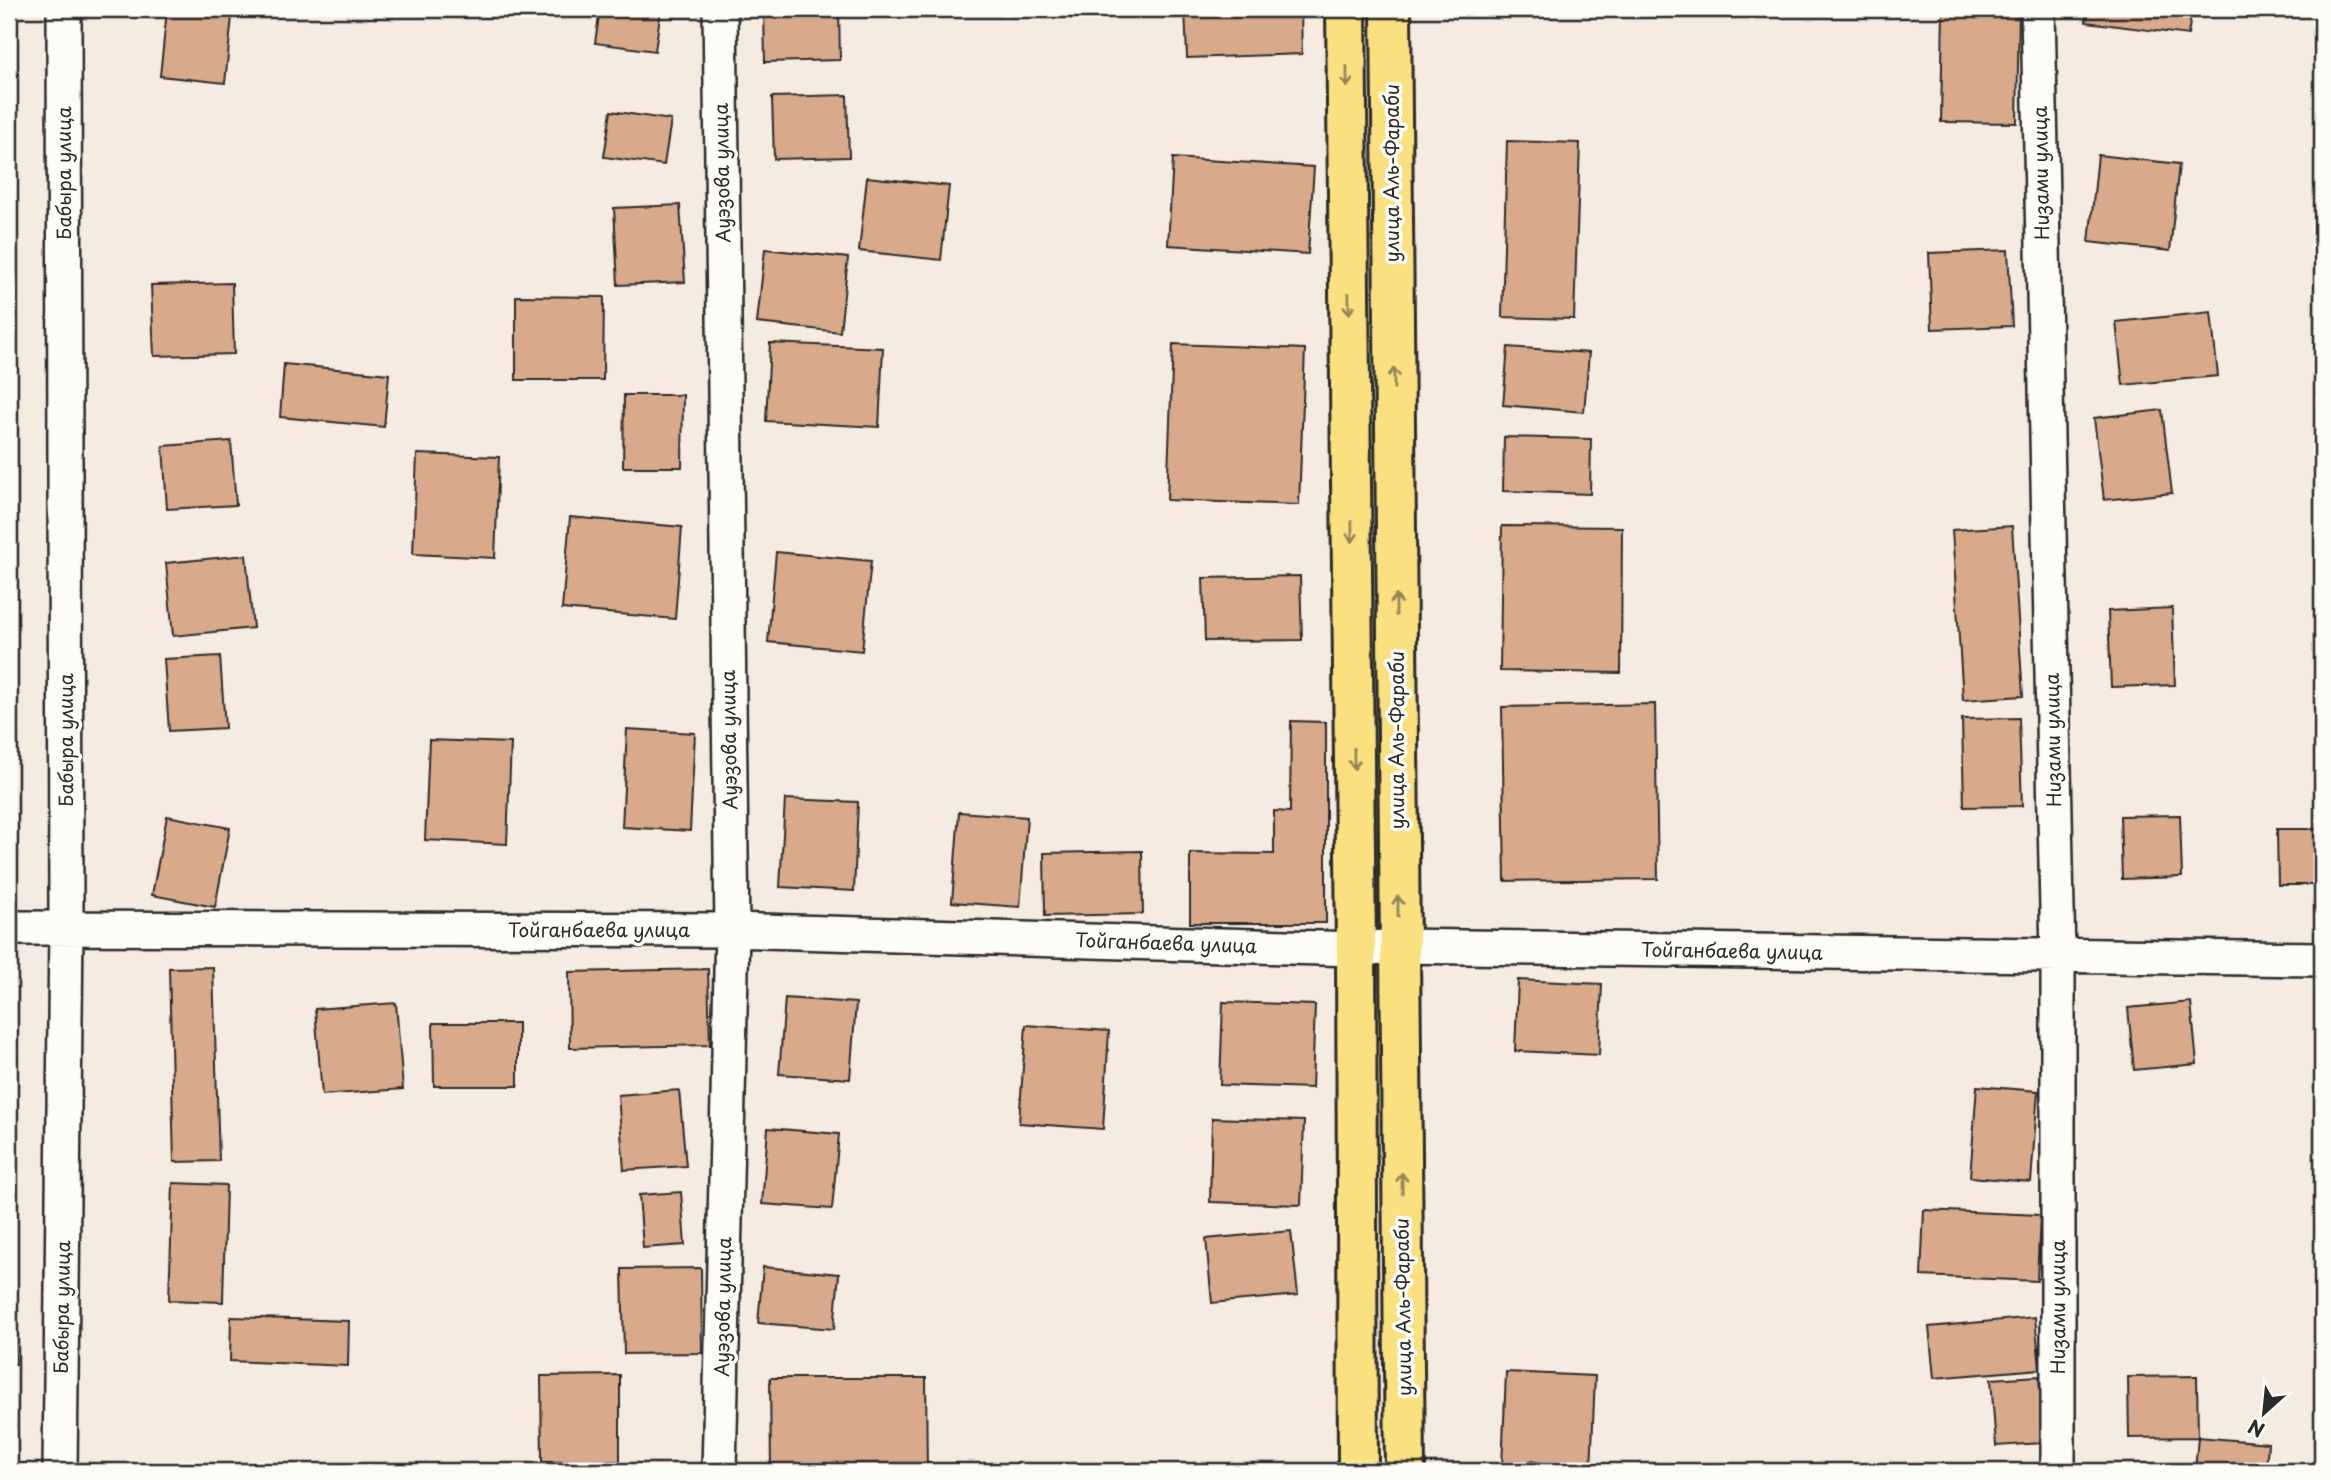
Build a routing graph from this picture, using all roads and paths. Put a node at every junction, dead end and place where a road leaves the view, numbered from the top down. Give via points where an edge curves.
1 (64, 9) edge
2 (720, 9) edge
3 (1346, 9) edge
4 (1391, 9) edge
5 (2038, 9) edge
6 (9, 928) edge
7 (66, 928) junction
8 (732, 930) junction
9 (1399, 946) junction
10 (1356, 949) junction
11 (2057, 957) junction
12 (2322, 959) edge
13 (60, 1471) edge
14 (719, 1471) edge
15 (1357, 1471) edge
16 (1405, 1471) edge
17 (2058, 1471) edge

1 - 7 street, Бабыра улица
2 - 8 street, Ауэзова улица
3 -> 10 main road
9 -> 4 main road, улица Аль-Фараби
5 - 11 street, Низами улица
6 - 7 street, Тойганбаева улица
7 - 8 street, Тойганбаева улица
7 - 13 street, Бабыра улица
8 - 10 street, Тойганбаева улица
8 - 14 street, Ауэзова улица
9 - 10 street, Тойганбаева улица
9 - 11 street, Тойганбаева улица
16 -> 9 main road, улица Аль-Фараби
10 - 15 main road
11 - 12 street, Тойганбаева улица
11 - 17 street, Низами улица

